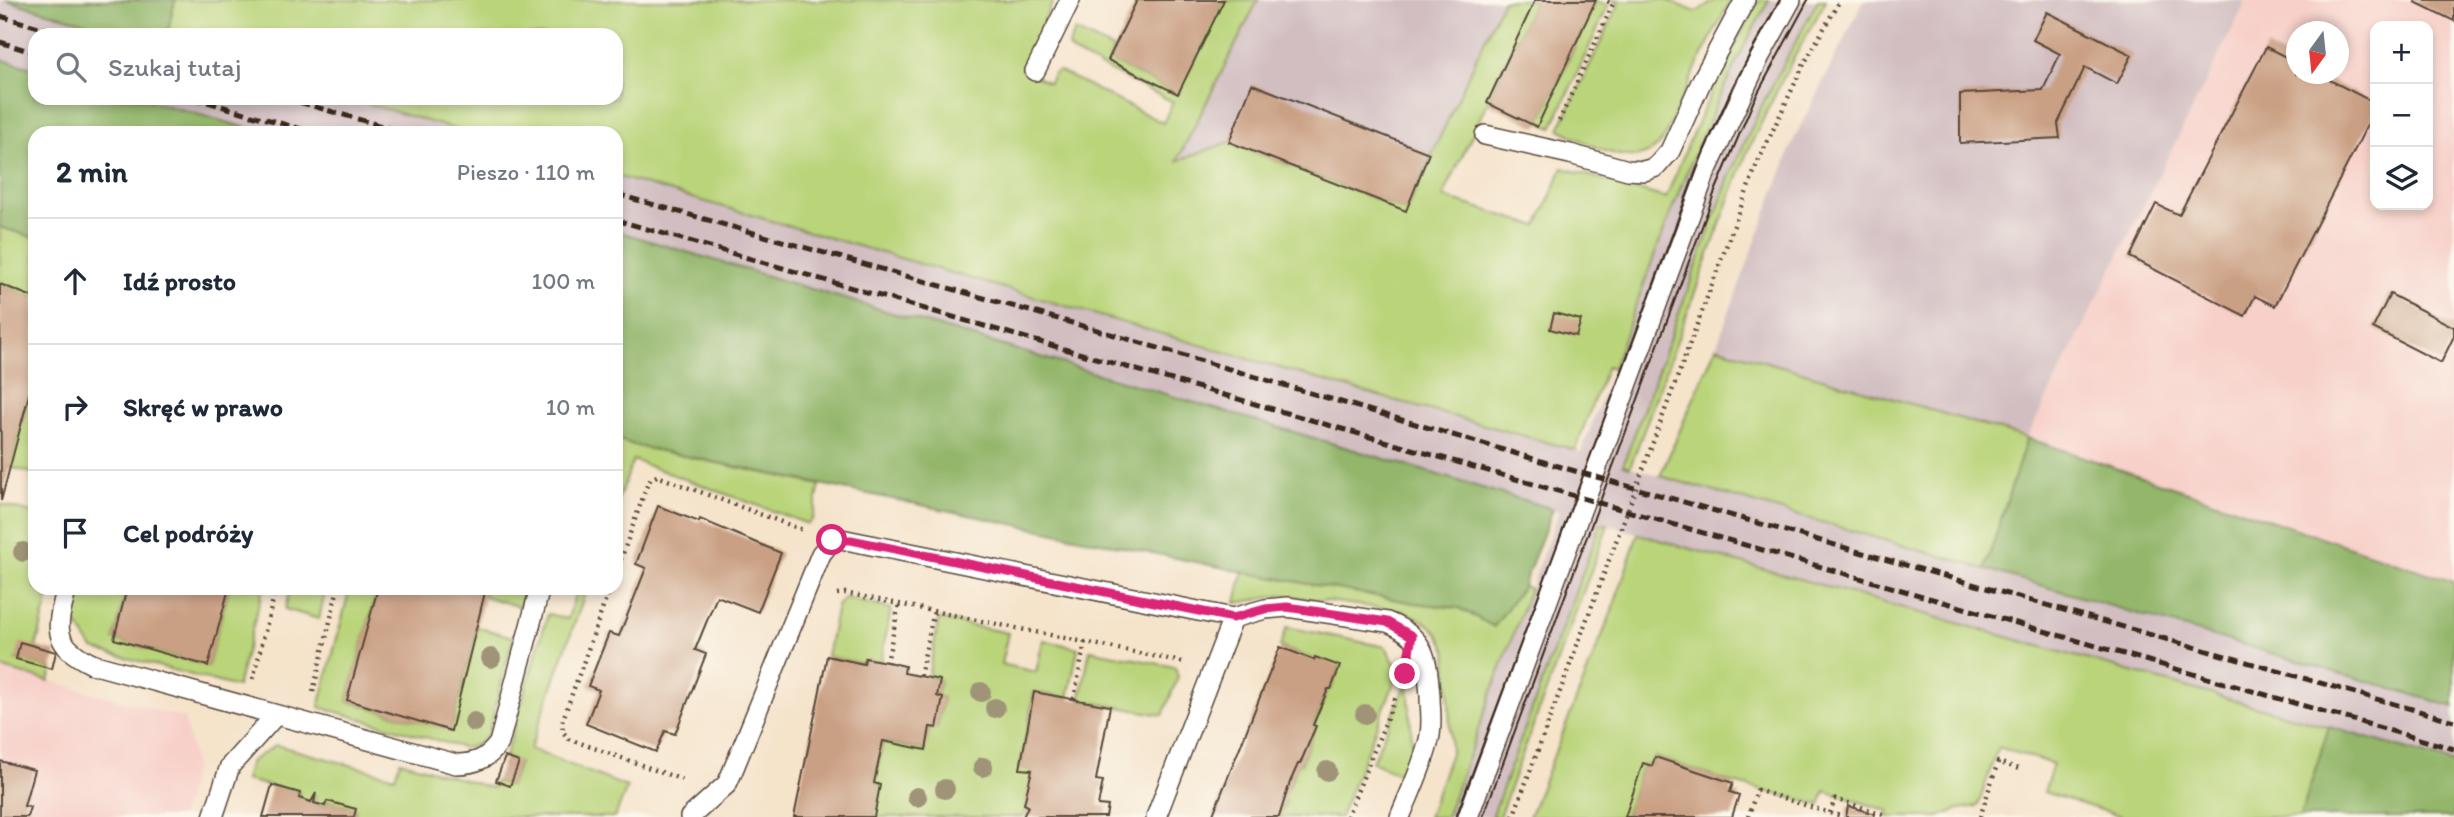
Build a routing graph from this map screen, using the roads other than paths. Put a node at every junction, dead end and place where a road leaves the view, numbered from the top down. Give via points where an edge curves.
1 (1070, 0) edge
2 (1745, 0) edge
3 (1791, 0) edge
4 (1035, 71) dead end
5 (1485, 135) dead end
6 (65, 595) edge
7 (538, 595) edge
8 (1233, 618) junction
9 (275, 716) junction
10 (214, 817) edge
11 (690, 817) edge
12 (1156, 817) edge
13 (1400, 817) edge
14 (1468, 817) edge

1 - 4 lane
2 - 5 lane via 1670,151 1650,169 1635,171
3 - 14 lane via 1705,174
6 - 9 lane via 59,630 63,644 74,655
7 - 9 lane via 499,743 481,760 456,764
8 - 11 lane via 832,540 821,554 727,784
8 - 12 lane
8 - 13 lane via 1287,607 1387,622 1417,641 1428,662 1432,726
9 - 10 lane via 230,766

